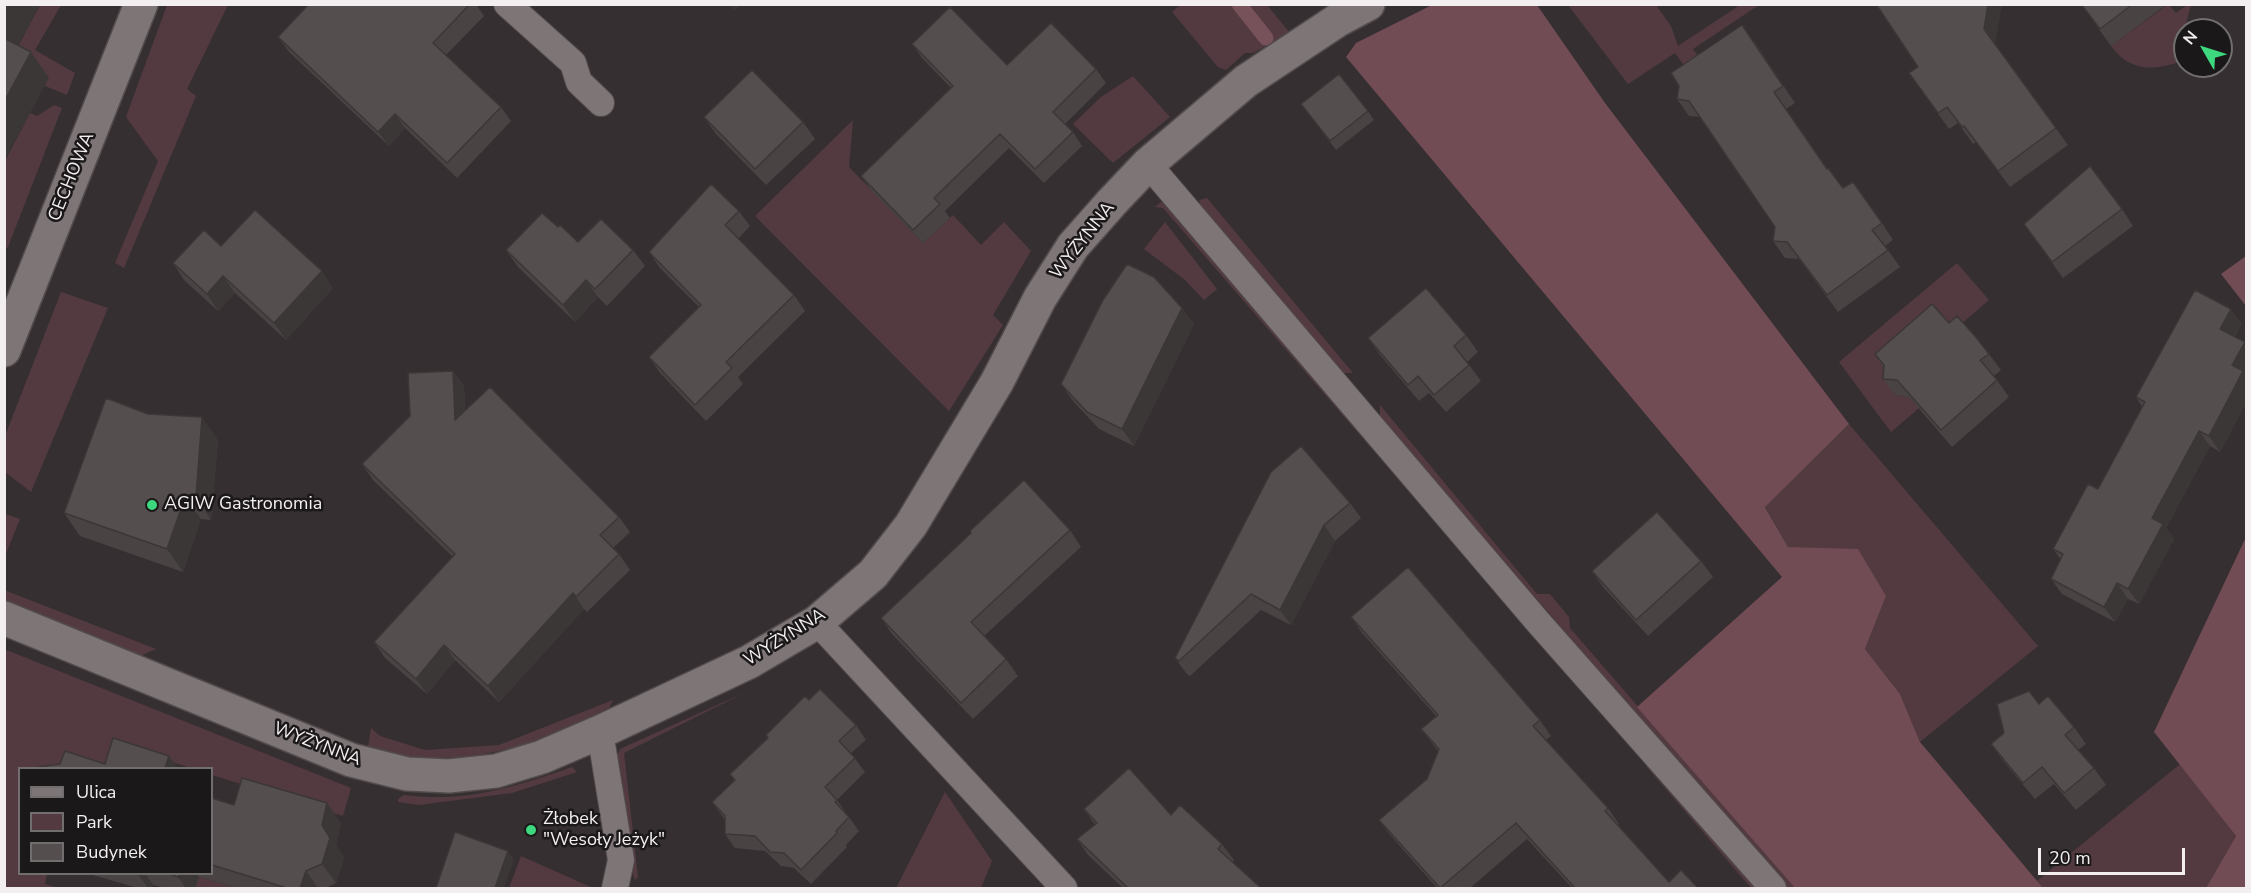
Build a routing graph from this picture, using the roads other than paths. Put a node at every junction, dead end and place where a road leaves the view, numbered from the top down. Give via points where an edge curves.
1 (141, 4) edge
2 (507, 4) edge
3 (1368, 4) edge
4 (601, 103) dead end
5 (1148, 164) junction
6 (4, 350) edge
7 (4, 618) edge
8 (817, 622) junction
9 (600, 732) junction
10 (615, 888) edge
11 (1064, 888) edge
12 (1773, 888) edge

1 - 6 street, CECHOWA
2 - 4 lane via 573,63 579,82
3 - 5 street, WYŻYNNA via 1246,81
5 - 8 street, WYŻYNNA via 1073,246 911,525 873,574
5 - 12 lane via 1538,622
7 - 9 street, WYŻYNNA via 351,760 407,774 449,776 496,771 542,757
8 - 9 street, WYŻYNNA via 749,662
8 - 11 lane
9 - 10 lane via 621,860

